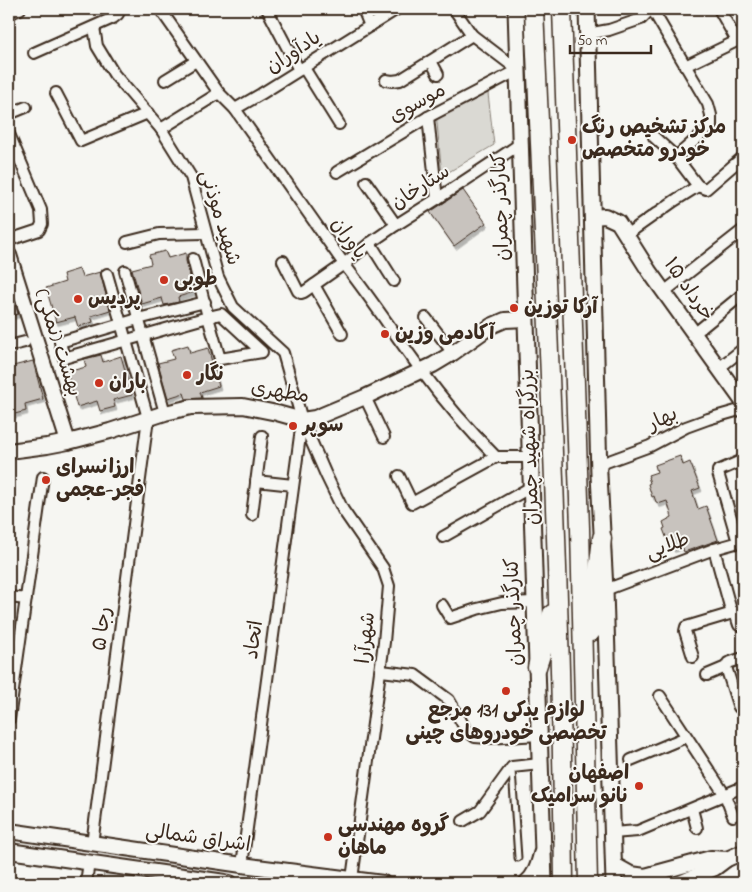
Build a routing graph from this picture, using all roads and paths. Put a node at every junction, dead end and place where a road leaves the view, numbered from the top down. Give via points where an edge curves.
1 (20, 9) edge
2 (120, 9) edge
3 (160, 9) edge
4 (267, 9) edge
5 (363, 9) edge
6 (397, 9) edge
7 (454, 9) edge
8 (516, 9) edge
9 (534, 9) edge
10 (562, 9) edge
11 (586, 9) edge
12 (651, 9) edge
13 (719, 9) edge
14 (9, 14) edge
15 (370, 26) junction
16 (94, 27) junction
17 (587, 34) junction
18 (472, 35) junction
19 (740, 40) edge
20 (34, 53) dead end
21 (196, 61) junction
22 (430, 61) junction
23 (685, 66) junction
24 (301, 69) junction
25 (518, 70) junction
26 (438, 74) dead end
27 (165, 80) dead end
28 (386, 80) dead end
29 (56, 93) dead end
30 (219, 94) junction
31 (26, 107) dead end
32 (235, 109) junction
33 (9, 114) edge
34 (148, 114) junction
35 (428, 118) junction
36 (340, 124) dead end
37 (161, 129) junction
38 (9, 134) edge
39 (654, 137) dead end
40 (520, 144) junction
41 (676, 156) junction
42 (743, 156) edge
43 (337, 172) dead end
44 (366, 182) dead end
45 (698, 186) junction
46 (438, 199) junction
47 (592, 217) junction
48 (396, 225) junction
49 (743, 230) edge
50 (205, 234) junction
51 (626, 235) junction
52 (9, 240) edge
53 (127, 242) dead end
54 (370, 243) junction
55 (9, 255) edge
56 (193, 259) dead end
57 (283, 261) dead end
58 (344, 264) junction
59 (125, 271) dead end
60 (107, 274) dead end
61 (394, 281) dead end
62 (314, 285) junction
63 (664, 292) junction
64 (743, 294) edge
65 (205, 302) junction
66 (138, 318) junction
67 (208, 318) junction
68 (426, 318) dead end
69 (526, 319) junction
70 (121, 323) junction
71 (342, 334) dead end
72 (694, 334) junction
73 (143, 336) junction
74 (126, 341) junction
75 (24, 342) dead end
76 (9, 346) edge
77 (743, 349) edge
78 (453, 353) junction
79 (719, 368) junction
80 (422, 371) junction
81 (365, 397) junction
82 (743, 402) edge
83 (743, 409) edge
84 (165, 413) junction
85 (148, 418) junction
86 (302, 420) junction
87 (262, 436) dead end
88 (384, 437) dead end
89 (68, 442) junction
90 (9, 451) edge
91 (530, 456) junction
92 (496, 458) junction
93 (743, 460) edge
94 (598, 465) junction
95 (399, 476) dead end
96 (43, 477) dead end
97 (256, 481) junction
98 (293, 485) junction
99 (531, 487) junction
100 (252, 515) dead end
101 (442, 537) dead end
102 (602, 538) junction
103 (741, 542) edge
104 (714, 549) junction
105 (605, 590) junction
106 (557, 592) junction
107 (9, 597) edge
108 (26, 599) junction
109 (535, 602) junction
110 (442, 605) dead end
111 (737, 612) edge
112 (739, 625) dead end
113 (693, 657) dead end
114 (743, 658) edge
115 (537, 667) junction
116 (726, 667) junction
117 (381, 671) junction
118 (707, 675) dead end
119 (660, 696) dead end
120 (584, 702) junction
121 (741, 707) edge
122 (9, 719) edge
123 (539, 735) junction
124 (686, 737) junction
125 (632, 760) dead end
126 (540, 764) junction
127 (512, 767) junction
128 (743, 787) edge
129 (725, 795) junction
130 (692, 808) junction
131 (733, 816) dead end
132 (463, 821) dead end
133 (697, 828) dead end
134 (9, 831) edge
135 (612, 832) junction
136 (92, 844) junction
137 (543, 846) junction
138 (9, 851) edge
139 (743, 852) edge
140 (518, 858) dead end
141 (587, 858) junction
142 (727, 859) junction
143 (89, 862) junction
144 (614, 864) junction
145 (242, 865) junction
146 (352, 880) junction
147 (86, 883) edge
148 (230, 883) edge
149 (383, 883) edge
150 (526, 883) edge
151 (544, 883) edge
152 (564, 883) edge
153 (588, 883) edge
154 (594, 883) edge
155 (614, 883) edge
156 (680, 883) edge

1 - 14 street
2 - 16 street via 118,14
3 - 21 street, یاوران
4 - 24 street
5 - 15 street
6 - 15 street, یادآوران
7 - 18 street
8 - 25 main road, کنارگذر چمران
9 - 106 highway, بزرگراه شهید چمران
10 - 120 highway
11 - 17 main road
12 - 17 street via 641,18
12 - 23 street
13 - 19 street
15 - 24 street, یادآوران
16 - 20 street
16 - 34 street, شهید موذنی via 97,46 114,74
17 - 47 main road
18 - 22 street
18 - 25 street
19 - 23 street
21 - 27 street
21 - 30 street, یاوران
22 - 26 street
22 - 28 street via 400,80
23 - 41 street via 708,104 711,126
24 - 32 street, یادآوران
24 - 36 street
25 - 35 street, موسوی
25 - 40 main road, کنارگذر چمران
29 - 34 street via 81,141
30 - 32 street, یاوران
30 - 37 street
31 - 33 street
32 - 58 street, یاوران
34 - 37 street, شهید موذنی
35 - 43 street, موسوی
35 - 46 street
37 - 50 street, شهید موذنی via 191,177
38 - 52 street via 41,210 42,224 39,230
39 - 41 street
40 - 46 street, ستارخان
40 - 69 main road, کنارگذر چمران
41 - 45 street
42 - 45 street via 706,189
44 - 48 street
45 - 51 street
46 - 48 street, ستارخان
47 - 51 street, ۱۵ خرداد via 605,216 618,222
47 - 94 main road
48 - 54 street, ستارخان
49 - 63 street
50 - 53 street via 158,234
50 - 86 street, شهید موذنی via 218,277 233,306 283,353
51 - 63 street, ۱۵ خرداد
54 - 58 street, ستارخان
54 - 61 street
55 - 89 street, بهشت (نمکی)
56 - 65 street
57 - 62 street via 298,291 301,293
58 - 62 street, ستارخان
58 - 80 street, یاوران
59 - 66 street
60 - 70 street
62 - 71 street
63 - 72 street, ۱۵ خرداد
64 - 72 street
65 - 66 street
65 - 67 street
66 - 70 street
66 - 73 street
67 - 67 street via 220,359 262,352 221,314
67 - 73 street
68 - 78 street
69 - 78 street, مطهری via 498,323
69 - 91 main road, کنارگذر چمران
70 - 74 street
70 - 74 street via 60,342 64,358
72 - 79 street, ۱۵ خرداد
73 - 74 street
73 - 84 street
74 - 85 street
75 - 76 street
77 - 79 street
78 - 80 street, مطهری
79 - 82 street, ۱۵ خرداد
80 - 81 street, مطهری
80 - 92 street, یاوران
81 - 86 street, مطهری via 315,418
81 - 88 street
83 - 94 street, بهار via 686,427 650,446
84 - 85 street, مطهری
84 - 86 street, مطهری via 192,407 243,406
85 - 89 street, مطهری
85 - 136 street, رجا ۵
86 - 98 street, اتحاد
86 - 117 street, شهرآرا via 343,510 384,568 388,586
87 - 97 street
89 - 90 street, مطهری
91 - 92 street
91 - 99 main road, کنارگذر چمران
92 - 95 street via 412,503
93 - 103 street via 718,471
94 - 102 main road
96 - 108 street
97 - 98 street
97 - 100 street
98 - 145 street, اتحاد
99 - 101 street
99 - 109 main road, کنارگذر چمران
102 - 105 main road
102 - 120 highway
103 - 104 street, طلایی
104 - 105 street, طلایی
104 - 111 street
105 - 135 main road
106 - 115 highway
106 - 152 highway, بزرگراه شهید چمران
107 - 108 street
108 - 122 street
109 - 110 street via 502,603 450,618
109 - 115 main road, کنارگذر چمران
111 - 112 street
111 - 113 street via 686,627
114 - 116 street via 728,663
115 - 123 main road, کنارگذر چمران
116 - 118 street
116 - 121 street
117 - 123 street via 415,675 449,700 466,730 475,737
117 - 146 street, شهرآرا
119 - 124 street
120 - 141 highway
123 - 126 main road, کنارگذر چمران
124 - 125 street
124 - 129 street
126 - 127 street
126 - 137 main road, کنارگذر چمران
127 - 132 street via 480,811
127 - 140 lane
128 - 129 street
129 - 130 street
129 - 131 street
130 - 133 street
130 - 135 street via 638,830
134 - 136 street, اشراق شمالی
135 - 144 main road
136 - 145 street, اشراق شمالی
137 - 150 street via 537,869
137 - 151 main road, کنارگذر چمران
138 - 143 street, اشراق شمالی
139 - 142 street
141 - 153 highway
141 - 154 main road
142 - 144 street via 711,858 645,876 631,874
142 - 156 street via 715,868
143 - 147 street
143 - 148 street, اشراق شمالی
144 - 155 main road
145 - 146 street, اشراق شمالی
146 - 149 street, اشراق شمالی

